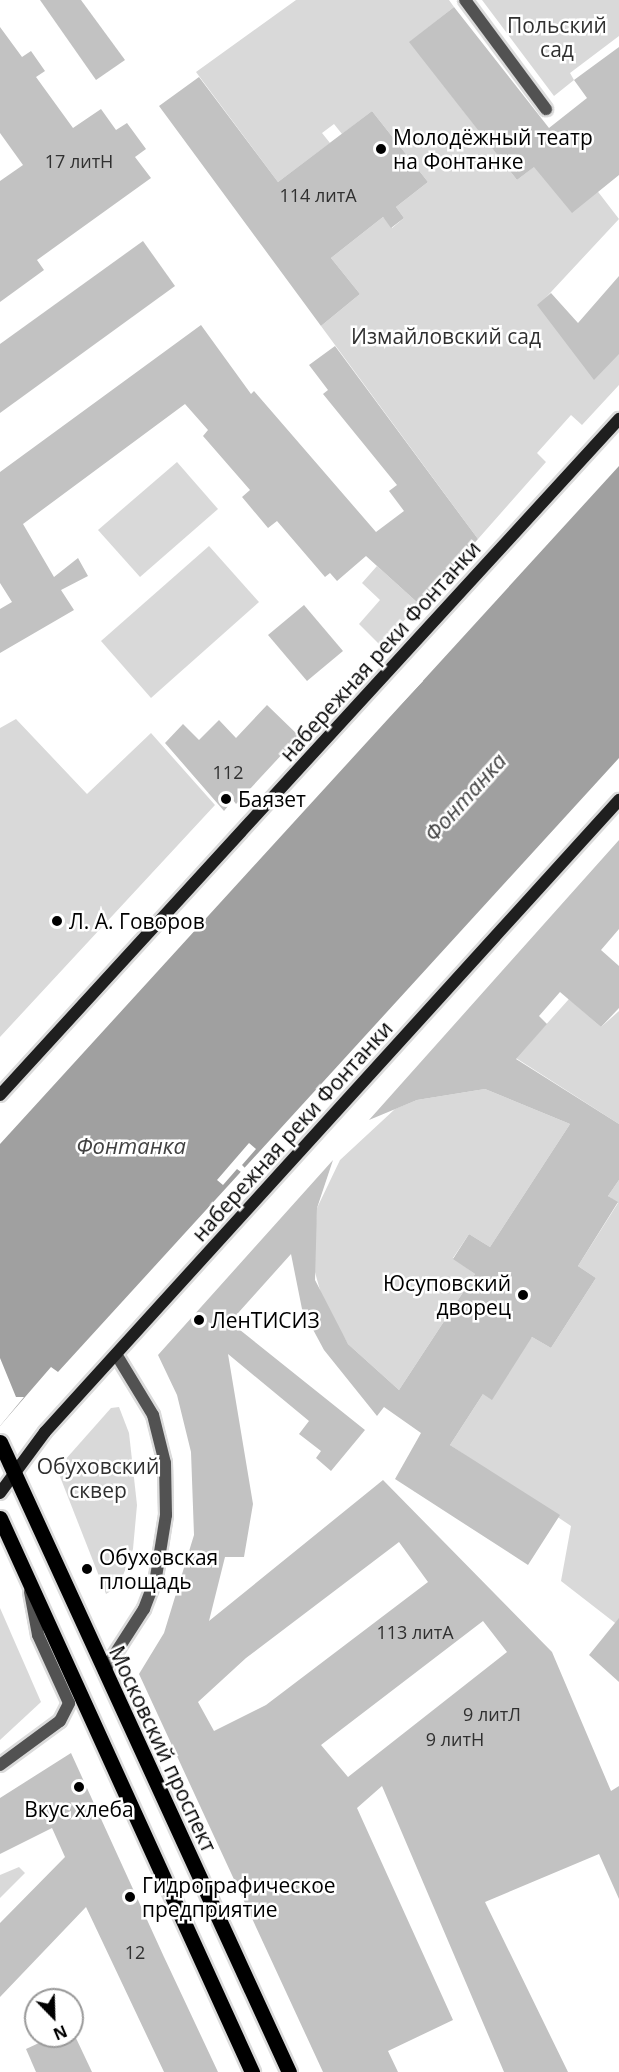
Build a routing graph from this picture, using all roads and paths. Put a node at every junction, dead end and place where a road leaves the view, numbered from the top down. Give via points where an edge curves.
1 (465, 0) edge
2 (546, 109) dead end
3 (619, 419) edge
4 (619, 800) edge
5 (0, 1095) edge
6 (116, 1354) junction
7 (0, 1442) edge
8 (14, 1474) junction
9 (0, 1493) edge
10 (0, 1518) edge
11 (26, 1574) junction
12 (104, 1671) junction
13 (0, 1766) edge
14 (252, 2072) edge
15 (289, 2072) edge

1 - 2 street
3 - 5 street, набережная реки Фонтанки
4 - 6 street, набережная реки Фонтанки
6 - 8 street, набережная реки Фонтанки
6 - 12 street via 153,1415 165,1463 166,1515 156,1577 144,1609
7 - 8 main road, Московский проспект
8 - 9 street, набережная реки Фонтанки
8 - 12 main road, Московский проспект
10 - 11 main road
11 - 13 street via 38,1635 69,1703 60,1720
11 - 14 main road
12 - 15 main road, Московский проспект

